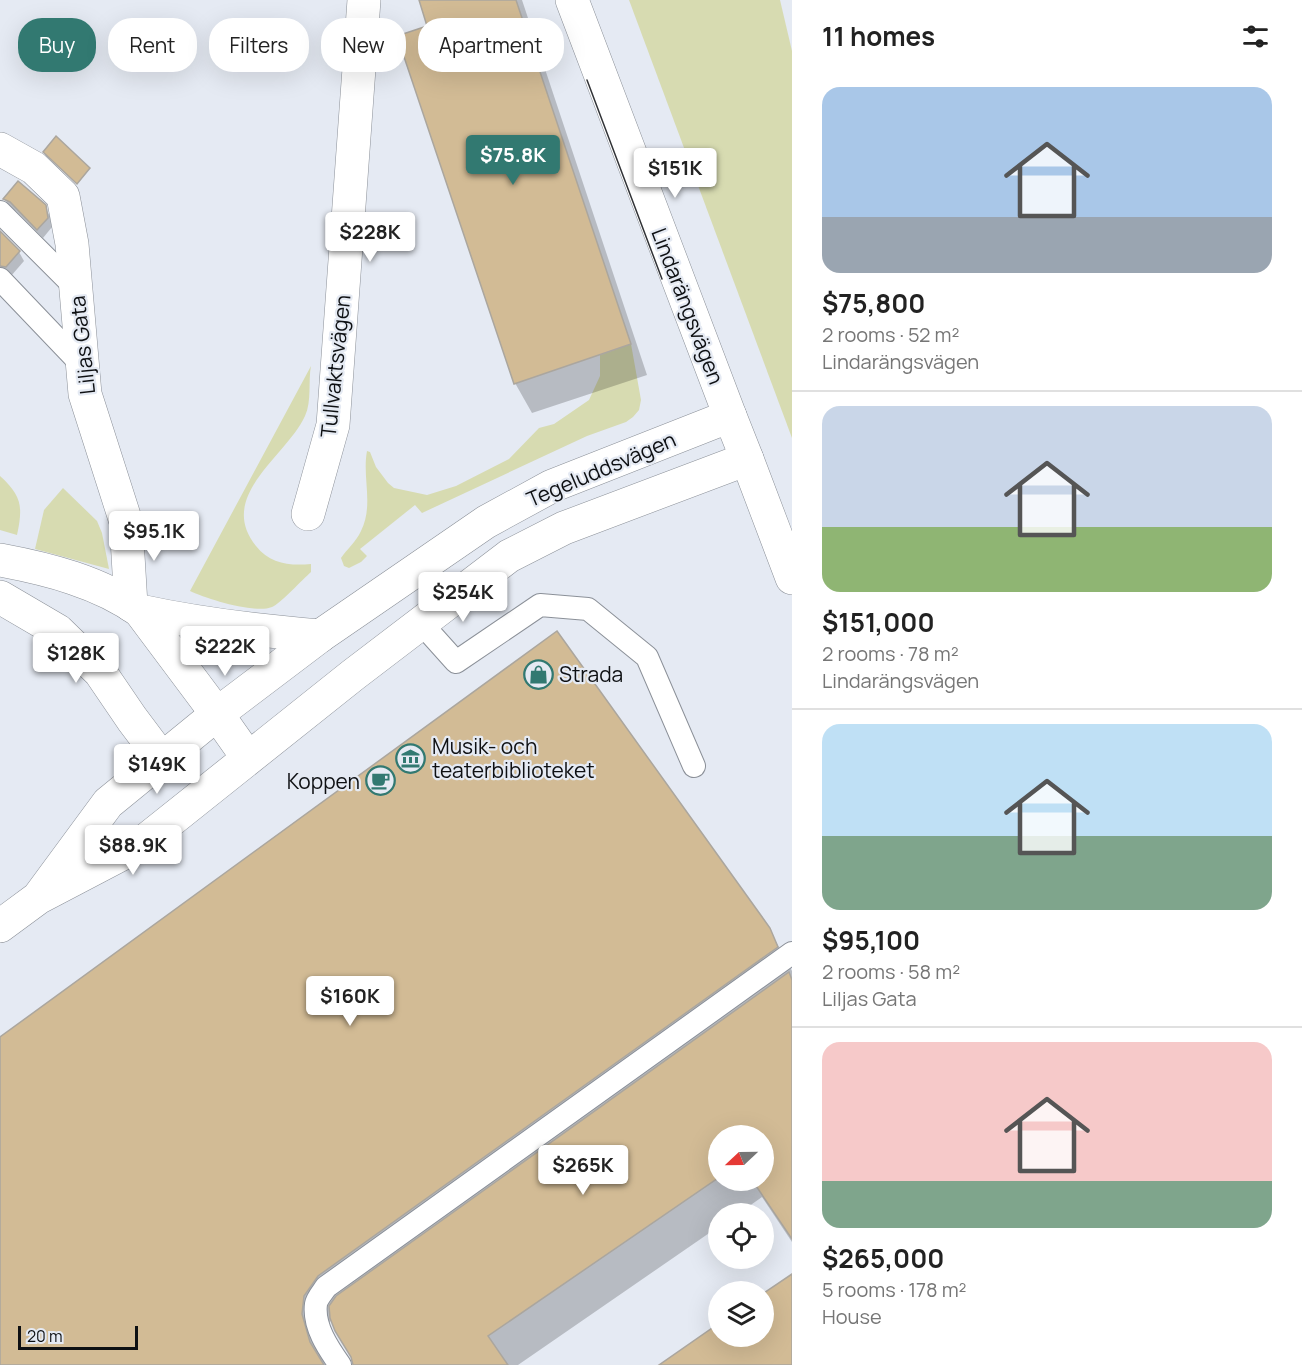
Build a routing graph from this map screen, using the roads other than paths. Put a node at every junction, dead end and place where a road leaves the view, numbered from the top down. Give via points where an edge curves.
1 (364, 0) edge
2 (572, 0) edge
3 (0, 149) edge
4 (0, 212) edge
5 (0, 279) edge
6 (75, 287) junction
7 (82, 365) junction
8 (730, 416) junction
9 (747, 459) junction
10 (308, 514) dead end
11 (0, 560) edge
12 (792, 578) edge
13 (0, 597) edge
14 (136, 608) junction
15 (421, 623) junction
16 (320, 636) junction
17 (218, 714) junction
18 (248, 758) junction
19 (162, 759) junction
20 (693, 766) dead end
21 (193, 802) junction
22 (38, 898) junction
23 (0, 926) edge
24 (792, 953) edge
25 (340, 1365) edge

1 - 10 street, Tullvaktsvägen via 333,425
2 - 8 street, Lindarängsvägen
3 - 6 street, Liljas Gata via 34,168 63,196
4 - 6 lane
5 - 7 lane
6 - 7 street, Liljas Gata
7 - 14 street, Liljas Gata via 85,394 126,522
8 - 9 street, Lindarängsvägen
8 - 16 street, Tegeluddsvägen via 552,486 486,522
9 - 12 street, Lindarängsvägen
9 - 15 street, Tegeluddsvägen via 564,528 509,556
11 - 14 street via 91,584
13 - 19 street via 58,631 100,672
14 - 16 street via 259,632
14 - 17 street
15 - 18 street, Tegeluddsvägen
15 - 20 lane via 456,662 540,605 588,609 647,657
16 - 17 street, Tegeluddsvägen
17 - 18 street
17 - 19 street, Tegeluddsvägen
18 - 21 street, Tegeluddsvägen
19 - 21 street
19 - 22 street, Tegeluddsvägen via 108,803
21 - 22 street, Tegeluddsvägen via 141,843
22 - 23 street, Tegeluddsvägen
24 - 25 lane via 326,1287 316,1303 318,1323 326,1345

